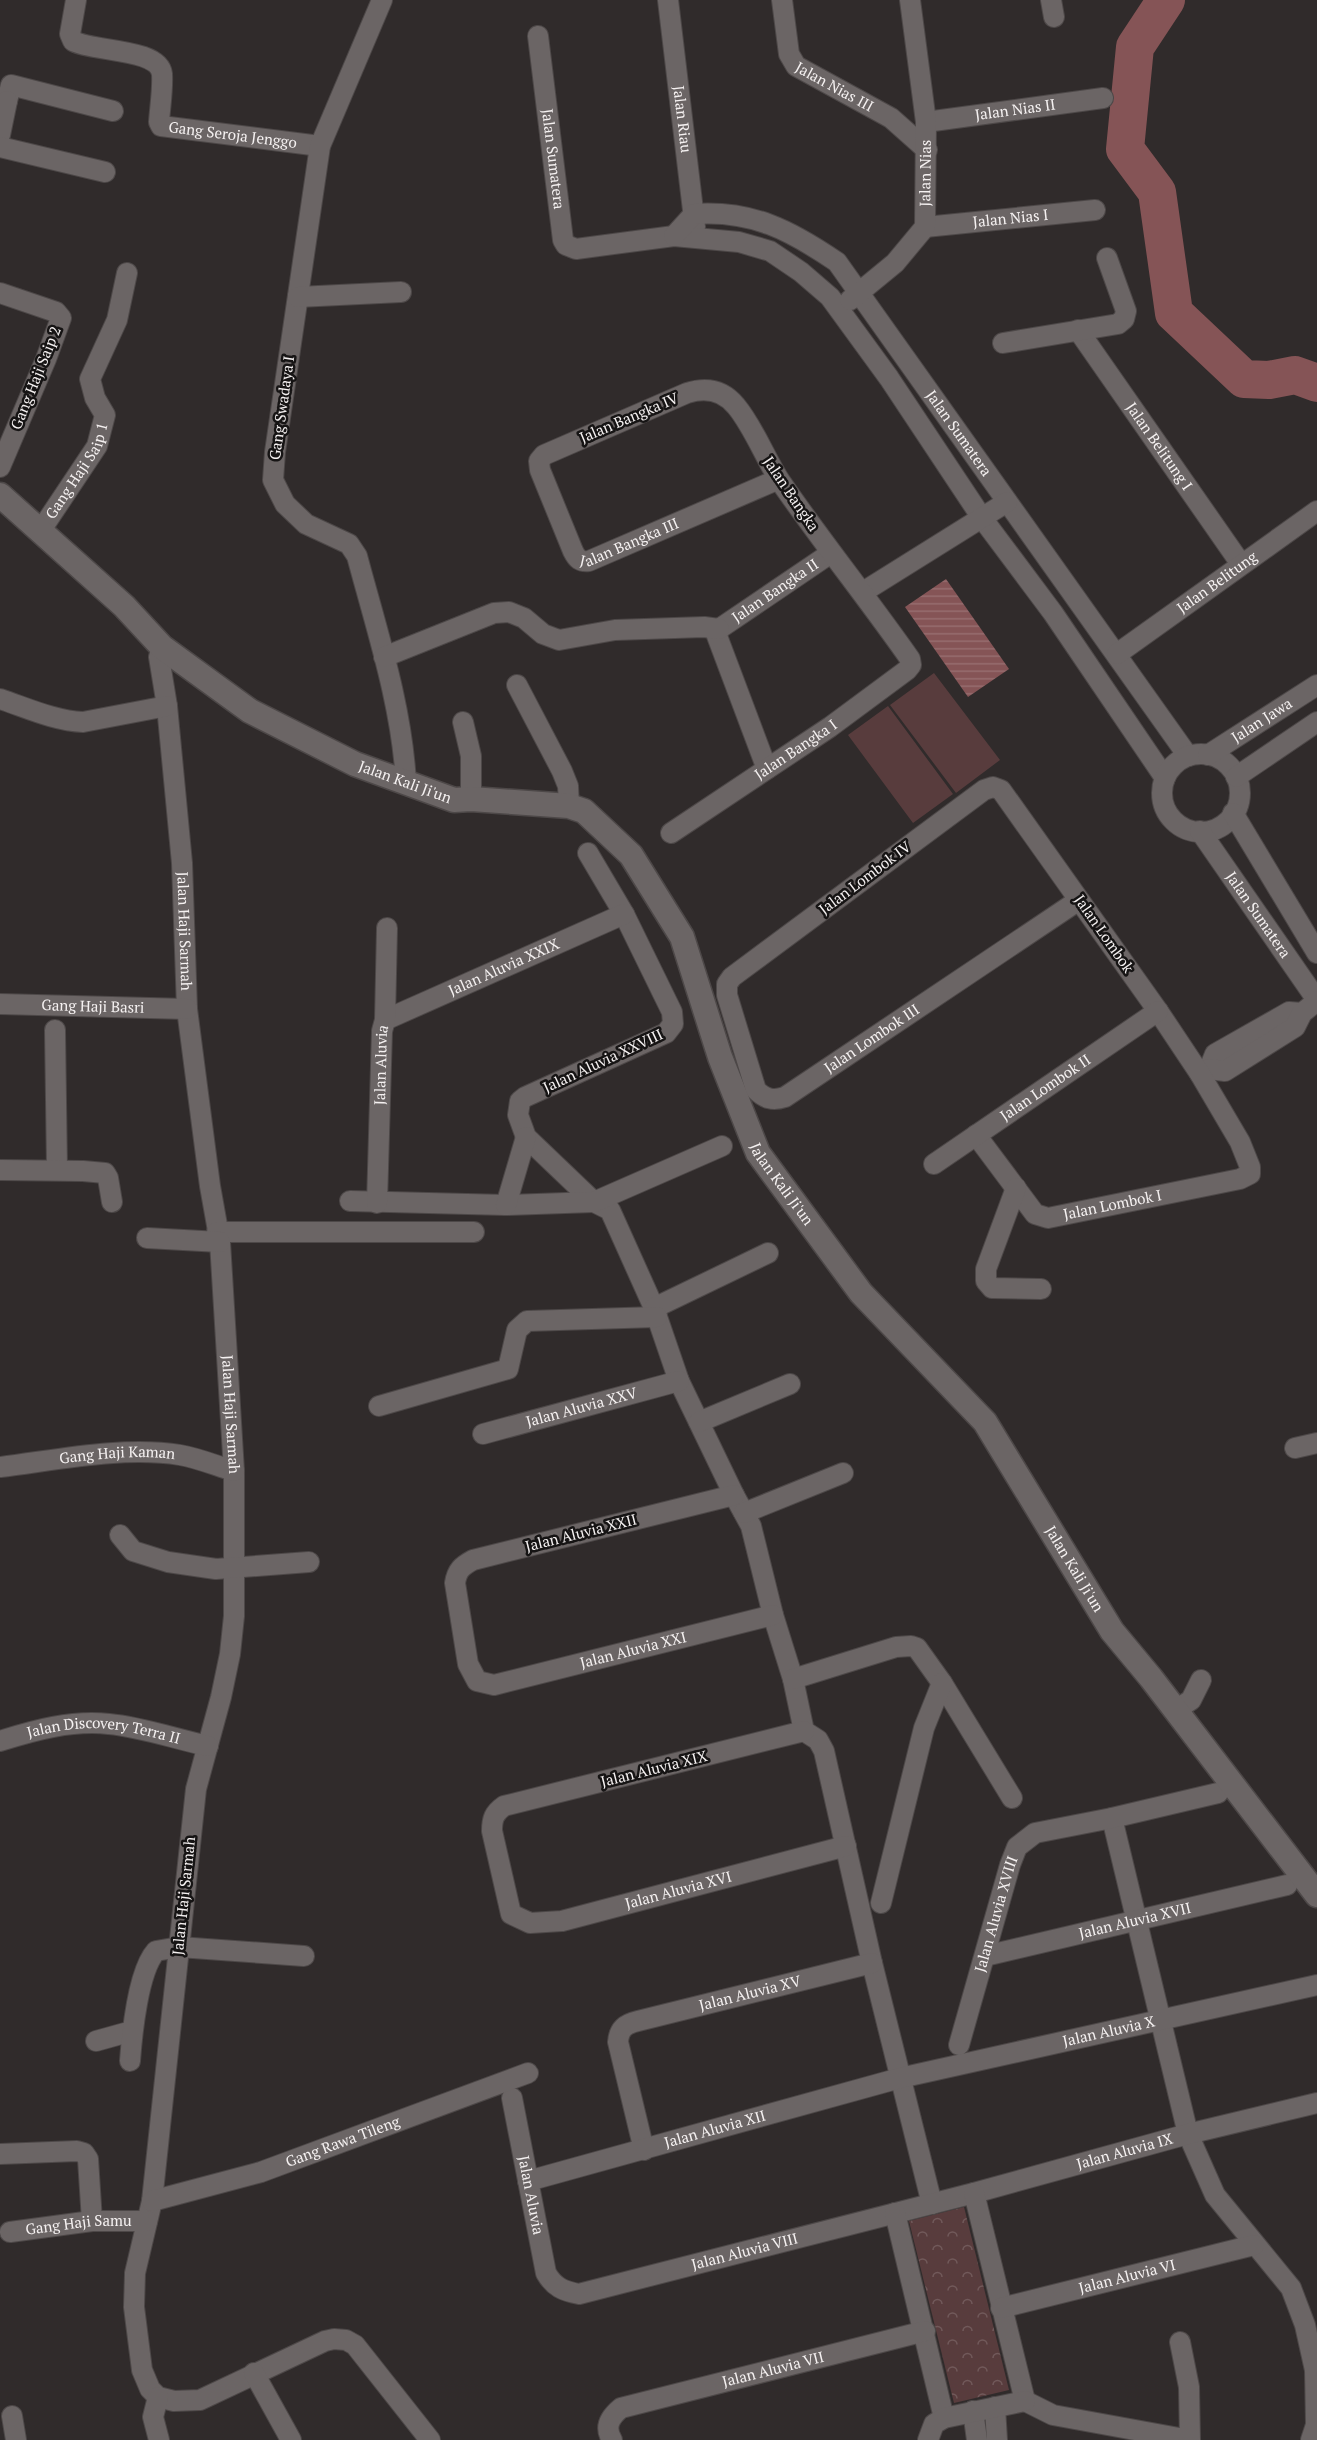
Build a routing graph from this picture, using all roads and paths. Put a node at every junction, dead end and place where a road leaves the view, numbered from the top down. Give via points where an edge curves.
1 (76, 0) edge
2 (382, 0) edge
3 (668, 0) edge
4 (782, 0) edge
5 (910, 0) edge
6 (538, 36) dead end
7 (1103, 98) dead end
8 (4, 101) edge
9 (113, 111) dead end
10 (926, 123) junction
11 (0, 135) edge
12 (320, 146) junction
13 (0, 147) edge
14 (927, 150) junction
15 (105, 172) dead end
16 (1095, 210) dead end
17 (694, 214) junction
18 (925, 227) junction
19 (674, 236) junction
20 (696, 239) junction
21 (1107, 258) dead end
22 (127, 273) dead end
23 (401, 292) dead end
24 (860, 292) junction
25 (0, 293) edge
26 (298, 297) junction
27 (839, 309) junction
28 (1078, 330) junction
29 (1003, 343) dead end
30 (723, 394) joint
31 (539, 461) joint
32 (0, 467) edge
33 (778, 478) junction
34 (0, 495) edge
35 (1007, 502) junction
36 (1317, 511) edge
37 (982, 518) junction
38 (40, 530) junction
39 (831, 553) junction
40 (1241, 564) junction
41 (863, 592) junction
42 (718, 629) junction
43 (162, 646) junction
44 (1117, 654) junction
45 (384, 657) junction
46 (910, 659) joint
47 (517, 685) dead end
48 (1317, 685) edge
49 (0, 699) edge
50 (167, 705) junction
51 (463, 722) dead end
52 (1317, 722) edge
53 (1198, 755) junction
54 (767, 769) junction
55 (1236, 777) junction
56 (1165, 778) junction
57 (406, 783) junction
58 (1006, 795) joint
59 (471, 799) junction
60 (569, 806) junction
61 (1233, 813) junction
62 (1200, 831) junction
63 (671, 832) dead end
64 (588, 853) dead end
65 (1079, 900) junction
66 (624, 914) junction
67 (387, 928) dead end
68 (1317, 953) edge
69 (727, 984) joint
70 (0, 1004) edge
71 (1312, 1005) edge
72 (187, 1009) junction
73 (1158, 1011) junction
74 (385, 1020) junction
75 (56, 1030) dead end
76 (1205, 1072) junction
77 (976, 1135) junction
78 (526, 1137) junction
79 (722, 1146) dead end
80 (934, 1164) dead end
81 (0, 1170) edge
82 (57, 1170) junction
83 (1250, 1174) joint
84 (1016, 1188) junction
85 (350, 1201) dead end
86 (112, 1202) dead end
87 (594, 1202) junction
88 (377, 1203) junction
89 (506, 1205) junction
90 (474, 1232) dead end
91 (219, 1237) junction
92 (147, 1238) dead end
93 (768, 1253) dead end
94 (1041, 1288) dead end
95 (655, 1313) junction
96 (679, 1381) junction
97 (790, 1384) dead end
98 (379, 1406) dead end
99 (699, 1422) junction
100 (483, 1434) dead end
101 (1317, 1443) edge
102 (1295, 1448) dead end
103 (0, 1467) edge
104 (234, 1472) junction
105 (843, 1473) dead end
106 (734, 1495) junction
107 (744, 1513) junction
108 (120, 1536) dead end
109 (309, 1562) dead end
110 (233, 1566) junction
111 (773, 1616) junction
112 (793, 1679) junction
113 (1201, 1680) dead end
114 (942, 1683) junction
115 (494, 1685) joint
116 (1176, 1710) junction
117 (804, 1731) junction
118 (0, 1741) edge
119 (208, 1746) junction
120 (1218, 1793) dead end
121 (1012, 1798) dead end
122 (1112, 1818) junction
123 (846, 1846) junction
124 (1287, 1886) dead end
125 (1317, 1895) edge
126 (881, 1903) dead end
127 (511, 1914) joint
128 (1137, 1920) junction
129 (178, 1947) junction
130 (304, 1956) dead end
131 (985, 1956) junction
132 (872, 1963) junction
133 (1317, 1984) edge
134 (1161, 2020) junction
135 (132, 2031) junction
136 (96, 2041) dead end
137 (959, 2045) dead end
138 (130, 2061) dead end
139 (528, 2073) dead end
140 (900, 2078) junction
141 (512, 2098) dead end
142 (1317, 2103) edge
143 (1188, 2134) junction
144 (644, 2150) junction
145 (0, 2154) edge
146 (528, 2181) junction
147 (974, 2193) junction
148 (152, 2201) junction
149 (932, 2204) junction
150 (895, 2213) junction
151 (147, 2221) junction
152 (92, 2222) junction
153 (10, 2232) dead end
154 (1254, 2244) junction
155 (558, 2288) joint
156 (1001, 2308) junction
157 (925, 2331) junction
158 (1180, 2342) dead end
159 (254, 2373) junction
160 (158, 2397) junction
161 (1025, 2401) junction
162 (995, 2407) junction
163 (974, 2411) junction
164 (12, 2416) dead end
165 (944, 2418) junction
166 (16, 2440) edge
167 (159, 2440) edge
168 (291, 2440) edge
169 (430, 2440) edge
170 (612, 2440) edge
171 (928, 2440) edge
172 (976, 2440) edge
173 (997, 2440) edge
174 (1311, 2440) edge

1 - 12 street, Gang Seroja Jenggo via 70,34 74,40 146,57 159,64 161,126
2 - 12 street, Gang Swadaya I
3 - 17 street, Jalan Riau
4 - 14 street, Jalan Nias III via 789,54 796,66 891,118
5 - 10 street, Jalan Nias
6 - 19 street, Jalan Sumatera via 566,245 576,249
7 - 10 street, Jalan Nias II
8 - 9 street via 11,85
8 - 11 street
10 - 14 street, Jalan Nias
12 - 26 street, Gang Swadaya I
13 - 15 street
14 - 18 street, Jalan Nias
16 - 18 street, Jalan Nias I
17 - 19 street
17 - 20 street, Jalan Riau
17 - 24 street, Jalan Sumatera via 744,216 777,226 837,262
18 - 24 street, Jalan Nias via 895,263
19 - 20 street, Jalan Sumatera
20 - 27 street, Jalan Sumatera via 715,238 770,251 801,272
21 - 28 street via 1126,311 1124,319 1118,324
22 - 38 street, Gang Haji Saip 1 via 117,320 90,379 105,414 97,446
23 - 26 street
24 - 27 street, Jalan Nias
24 - 35 street, Jalan Sumatera
25 - 32 street, Gang Haji Saip 2 via 57,312 61,318
26 - 45 street, Gang Swadaya I via 273,480 285,504 306,524 349,544 357,556
27 - 37 street, Jalan Sumatera
28 - 29 street
28 - 40 street, Jalan Belitung I
30 - 31 street, Jalan Bangka IV via 704,389 687,393 544,455
30 - 33 street, Jalan Bangka via 736,406
31 - 33 street, Jalan Bangka III via 573,551 582,561
33 - 39 street, Jalan Bangka
34 - 38 street
35 - 37 street
35 - 44 street, Jalan Sumatera
36 - 40 street, Jalan Belitung
37 - 41 street
37 - 56 street, Jalan Sumatera via 1053,613
38 - 43 street
39 - 41 street, Jalan Bangka
39 - 42 street, Jalan Bangka II
40 - 44 street, Jalan Belitung
41 - 46 street, Jalan Bangka
42 - 45 street via 615,630 558,640 543,634 524,618 509,612 494,613
42 - 54 street via 717,636
43 - 50 street, Jalan Haji Sarmah via 159,657
43 - 57 street, Jalan Kali Ji'un via 250,711 355,764
44 - 53 street, Jalan Sumatera
45 - 57 street, Gang Swadaya I via 404,749
46 - 54 street, Jalan Bangka I via 907,670
47 - 60 street via 562,771
48 - 53 street, Jalan Jawa
49 - 50 street via 68,722
50 - 72 street, Jalan Haji Sarmah via 182,863
51 - 59 street via 471,756
52 - 55 street
53 - 55 street via 1225,762
53 - 56 street via 1178,761
54 - 63 street, Jalan Bangka I
55 - 61 street via 1240,796
56 - 62 street via 1165,809 1179,825
57 - 59 street, Jalan Kali Ji'un via 454,800
58 - 65 street, Jalan Lombok
58 - 69 street, Jalan Lombok IV via 997,788 984,790
59 - 60 street, Jalan Kali Ji'un
60 - 116 street, Jalan Kali Ji'un via 584,811 631,855 682,937 720,1057 758,1153 861,1293 985,1422 1112,1631
61 - 62 street via 1219,827
61 - 68 street, Jalan Sumatera
62 - 71 street, Jalan Sumatera
64 - 66 street
65 - 69 street, Jalan Lombok III via 777,1100 756,1090
65 - 73 street, Jalan Lombok
66 - 74 street, Jalan Aluvia XXIX
66 - 78 street, Jalan Aluvia XXVIII via 672,1012 670,1030 525,1097 520,1101 518,1115
67 - 74 street, Jalan Aluvia
70 - 72 street, Gang Haji Basri
71 - 76 street via 1289,1012 1215,1054
72 - 91 street, Jalan Haji Sarmah
73 - 76 street, Jalan Lombok
73 - 77 street, Jalan Lombok II
74 - 88 street, Jalan Aluvia
75 - 82 street
76 - 83 street, Jalan Lombok via 1240,1142
77 - 80 street, Jalan Lombok II
77 - 84 street, Jalan Lombok I
78 - 87 street
78 - 89 street
79 - 87 street
81 - 82 street
82 - 86 street via 105,1173
83 - 84 street, Jalan Lombok I via 1048,1218 1035,1214
84 - 94 street via 986,1269 986,1281 992,1287
85 - 88 street
87 - 89 street
87 - 95 street via 610,1210
88 - 89 street
90 - 91 street
91 - 92 street
91 - 104 street, Jalan Haji Sarmah
93 - 95 street
95 - 96 street
95 - 98 street via 527,1321 517,1330 508,1369
96 - 99 street
96 - 100 street, Jalan Aluvia XXV
97 - 99 street
99 - 106 street
101 - 102 street
103 - 104 street, Gang Haji Kaman via 110,1454 149,1454 181,1455
104 - 110 street, Jalan Haji Sarmah
105 - 107 street
106 - 107 street
106 - 115 street, Jalan Aluvia XXII via 473,1560 463,1566 456,1573 456,1597 468,1664 477,1681
107 - 111 street via 751,1526
108 - 110 street via 133,1551 168,1562 216,1569
109 - 110 street
110 - 119 street, Jalan Haji Sarmah via 230,1654
111 - 112 street
111 - 115 street, Jalan Aluvia XXI
112 - 114 street via 896,1647 911,1646 917,1648
112 - 117 street
113 - 116 street via 1191,1700
114 - 121 street
114 - 126 street via 922,1737
116 - 125 street, Jalan Kali Ji'un
117 - 123 street via 818,1740 824,1751
117 - 127 street, Jalan Aluvia XIX via 504,1806 492,1820 492,1831
118 - 119 street, Jalan Discovery Terra II via 40,1729 109,1724
119 - 129 street, Jalan Haji Sarmah via 196,1789
120 - 122 street, Jalan Aluvia XVIII
122 - 128 street
122 - 131 street, Jalan Aluvia XVIII via 1035,1833 1017,1847
123 - 127 street, Jalan Aluvia XVI via 562,1921 530,1923
123 - 132 street
124 - 128 street, Jalan Aluvia XVII
128 - 131 street, Jalan Aluvia XVII
128 - 134 street
129 - 130 street
129 - 135 street via 153,1954
129 - 148 street, Jalan Haji Sarmah
131 - 137 street, Jalan Aluvia XVIII
132 - 140 street
132 - 144 street, Jalan Aluvia XV via 628,2023 619,2033 618,2042
133 - 134 street, Jalan Aluvia X
134 - 140 street, Jalan Aluvia X
134 - 143 street
135 - 136 street
135 - 138 street
139 - 148 street, Gang Rawa Tileng via 270,2169
140 - 144 street, Jalan Aluvia XII
140 - 149 street
141 - 146 street, Jalan Aluvia
142 - 143 street, Jalan Aluvia IX
143 - 147 street, Jalan Aluvia IX
143 - 154 street via 1215,2195
144 - 146 street, Jalan Aluvia XII
145 - 152 street via 84,2153 88,2159
146 - 155 street, Jalan Aluvia via 546,2273
147 - 149 street, Jalan Aluvia IX
147 - 156 street
148 - 151 street, Jalan Haji Sarmah
149 - 150 street, Jalan Aluvia VIII
150 - 155 street, Jalan Aluvia VIII via 587,2293
150 - 157 street
151 - 152 street, Gang Haji Samu
151 - 160 street, Jalan Haji Sarmah via 135,2273 134,2307 142,2370
152 - 153 street, Gang Haji Samu
154 - 156 street, Jalan Aluvia VI
154 - 174 street via 1291,2288 1305,2325 1315,2370 1316,2425
156 - 161 street
157 - 165 street
157 - 170 street, Jalan Aluvia VII via 621,2409 608,2423
158 - 161 street via 1189,2387 1190,2440 1053,2415
159 - 160 street via 200,2400
159 - 168 street
159 - 169 street via 325,2341 346,2340 355,2345
160 - 167 street via 153,2417
161 - 162 street
162 - 163 street
162 - 173 street
163 - 165 street
163 - 172 street
164 - 166 street
165 - 171 street via 934,2424

